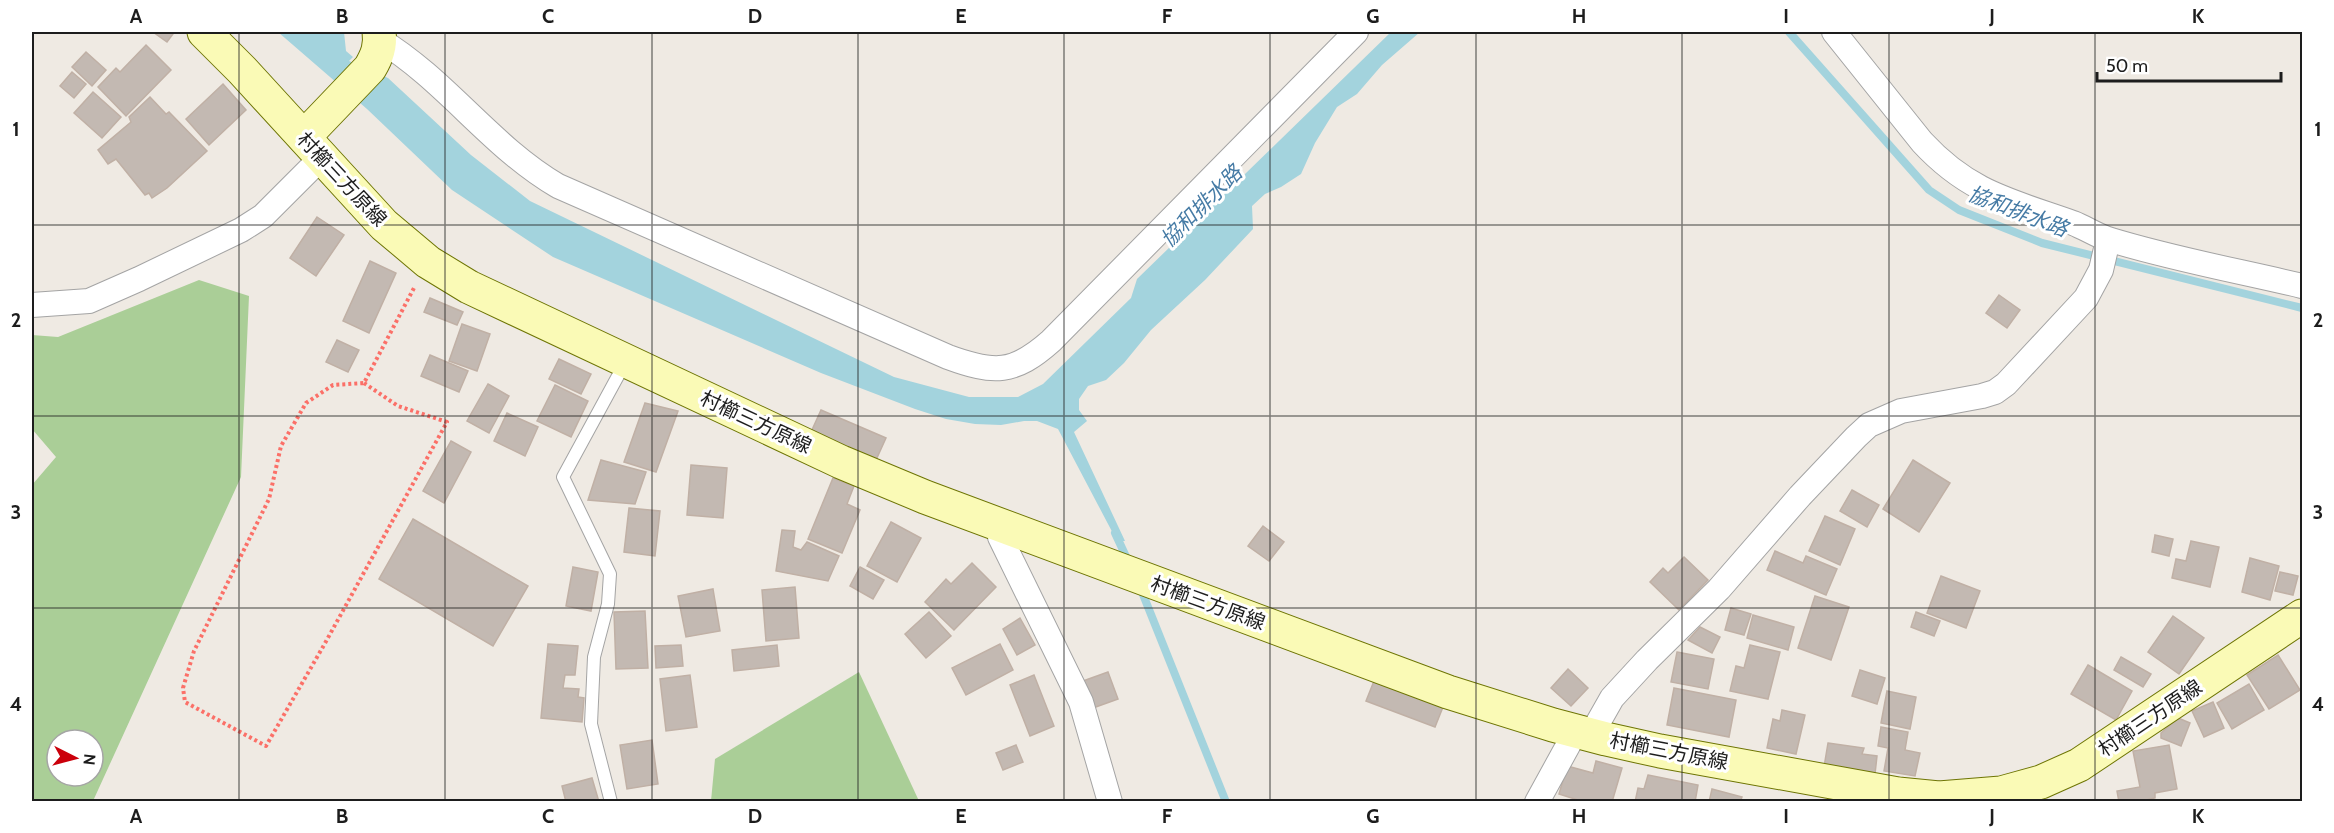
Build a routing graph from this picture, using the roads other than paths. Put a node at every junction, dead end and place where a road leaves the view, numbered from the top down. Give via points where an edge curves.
1 (204, 32) edge
2 (1356, 32) edge
3 (1834, 32) edge
4 (376, 46) edge
5 (315, 138) junction
6 (2105, 252) junction
7 (2302, 286) edge
8 (32, 305) edge
9 (626, 361) junction
10 (1001, 525) junction
11 (2302, 616) edge
12 (1583, 733) junction
13 (1970, 799) edge
14 (611, 801) edge
15 (1110, 801) edge
16 (1537, 801) edge

1 - 5 main road, 村櫛三方原線
2 - 4 street via 1051,341 1021,363 1005,369 948,357 558,186 526,164 405,55
3 - 6 street via 1922,142 1953,172 1989,194 2076,224
4 - 5 main road
5 - 8 street via 263,216 241,230 89,301
5 - 9 main road, 村櫛三方原線 via 384,225 428,262 469,287
6 - 7 street
6 - 12 street via 2086,298 2006,384 1982,396 1901,411 1869,425
9 - 10 main road, 村櫛三方原線 via 841,462
9 - 14 lane via 563,477 610,574 608,604 594,657 591,724
10 - 12 main road, 村櫛三方原線 via 1448,692
10 - 15 street via 1000,537 1081,702
11 - 13 main road, 村櫛三方原線 via 2079,765 2041,782
12 - 13 main road, 村櫛三方原線 via 1660,751 1898,794
12 - 16 street

